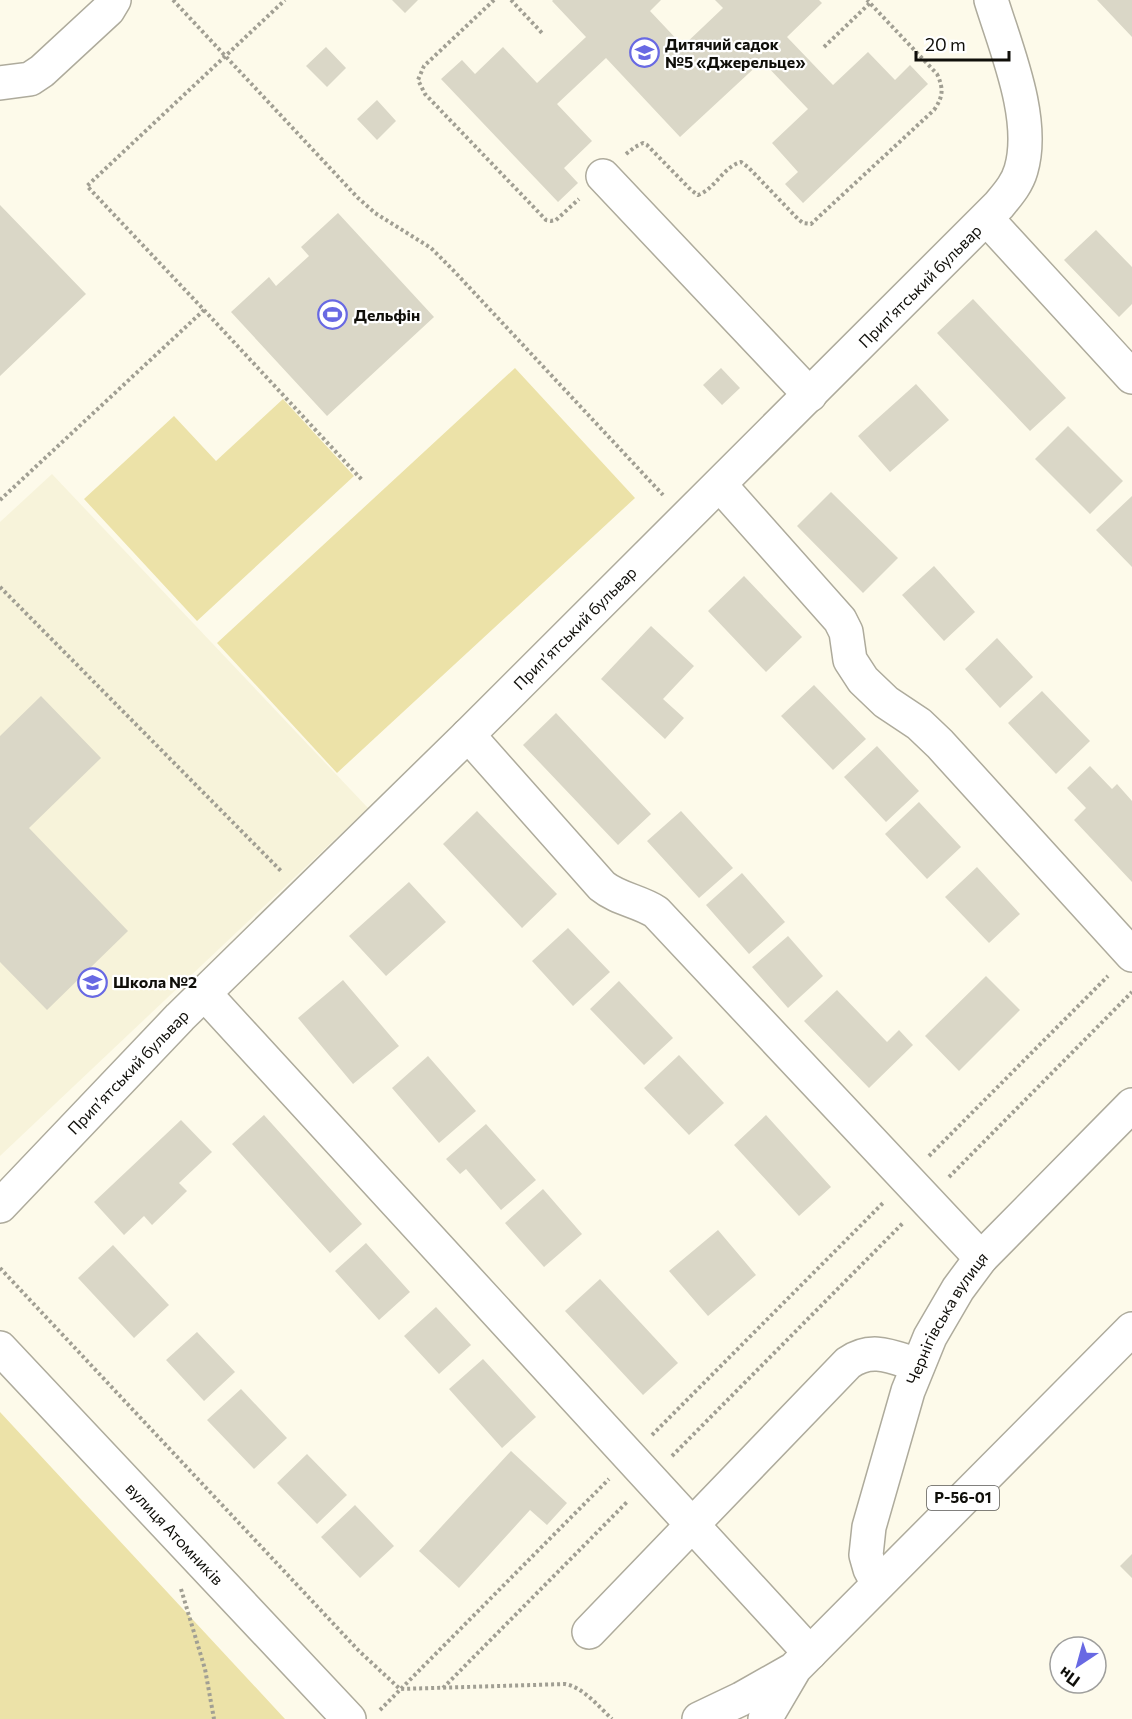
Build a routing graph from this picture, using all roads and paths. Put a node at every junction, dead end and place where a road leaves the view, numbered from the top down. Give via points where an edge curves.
1 (114, 0) edge
2 (173, 0) edge
3 (285, 0) edge
4 (494, 0) edge
5 (511, 0) edge
6 (991, 0) edge
7 (868, 2) edge
8 (542, 33) dead end
9 (824, 47) dead end
10 (226, 56) junction
11 (0, 84) edge
12 (603, 176) junction
13 (987, 219) junction
14 (204, 310) junction
15 (1132, 377) edge
16 (810, 395) junction
17 (363, 481) dead end
18 (720, 485) junction
19 (0, 500) edge
20 (686, 519) junction
21 (0, 587) edge
22 (468, 735) junction
23 (304, 895) junction
24 (1131, 954) edge
25 (1132, 992) edge
26 (204, 993) junction
27 (1132, 1106) edge
28 (916, 1190) junction
29 (0, 1206) edge
30 (981, 1258) junction
31 (0, 1268) edge
32 (1132, 1329) edge
33 (0, 1348) edge
34 (918, 1365) junction
35 (640, 1468) junction
36 (693, 1526) junction
37 (178, 1582) dead end
38 (879, 1584) junction
39 (589, 1632) dead end
40 (803, 1661) junction
41 (443, 1688) junction
42 (400, 1689) junction
43 (363, 1715) edge
44 (214, 1719) edge
45 (612, 1719) edge
46 (699, 1719) edge
47 (765, 1719) edge

1 - 11 street via 42,71 30,79
2 - 10 path
3 - 10 path
4 - 12 path via 424,66 418,80 420,86 546,220 556,220
5 - 8 path
6 - 13 street, Припʼятський бульвар via 1018,91 1024,137 1018,178
7 - 9 path
7 - 12 path via 937,74 943,93 934,110 812,224 803,224 741,162 698,195 643,143
10 - 14 path via 87,186
10 - 20 path via 358,198 431,248 453,270
12 - 16 street
13 - 15 street
13 - 16 street, Припʼятський бульвар
14 - 17 path
14 - 19 path
16 - 18 street, Припʼятський бульвар
18 - 20 street, Припʼятський бульвар
18 - 24 street via 840,620 850,660 863,681 940,744
20 - 22 street, Припʼятський бульвар
21 - 23 path
22 - 23 street, Припʼятський бульвар
22 - 28 street via 602,886 656,912
23 - 26 street, Припʼятський бульвар
24 - 28 path
25 - 28 path
26 - 29 street, Припʼятський бульвар
26 - 35 street
27 - 30 street, Чернігівська вулиця
28 - 30 street
28 - 35 path
28 - 35 path
30 - 34 street, Чернігівська вулиця via 946,1307
31 - 42 path via 359,1652
32 - 38 street, Р-56-01
33 - 43 street, вулиця Атомників
34 - 36 street via 872,1353 857,1357
34 - 38 street, Чернігівська вулиця via 878,1491 867,1541 866,1555
35 - 36 street
35 - 41 path
35 - 42 path
36 - 39 street
36 - 40 street
37 - 44 path via 205,1669
38 - 40 street, Р-56-01
40 - 46 street, Р-56-01
40 - 47 street, Р-56-01
41 - 42 path
41 - 45 path via 572,1685
42 - 43 path

